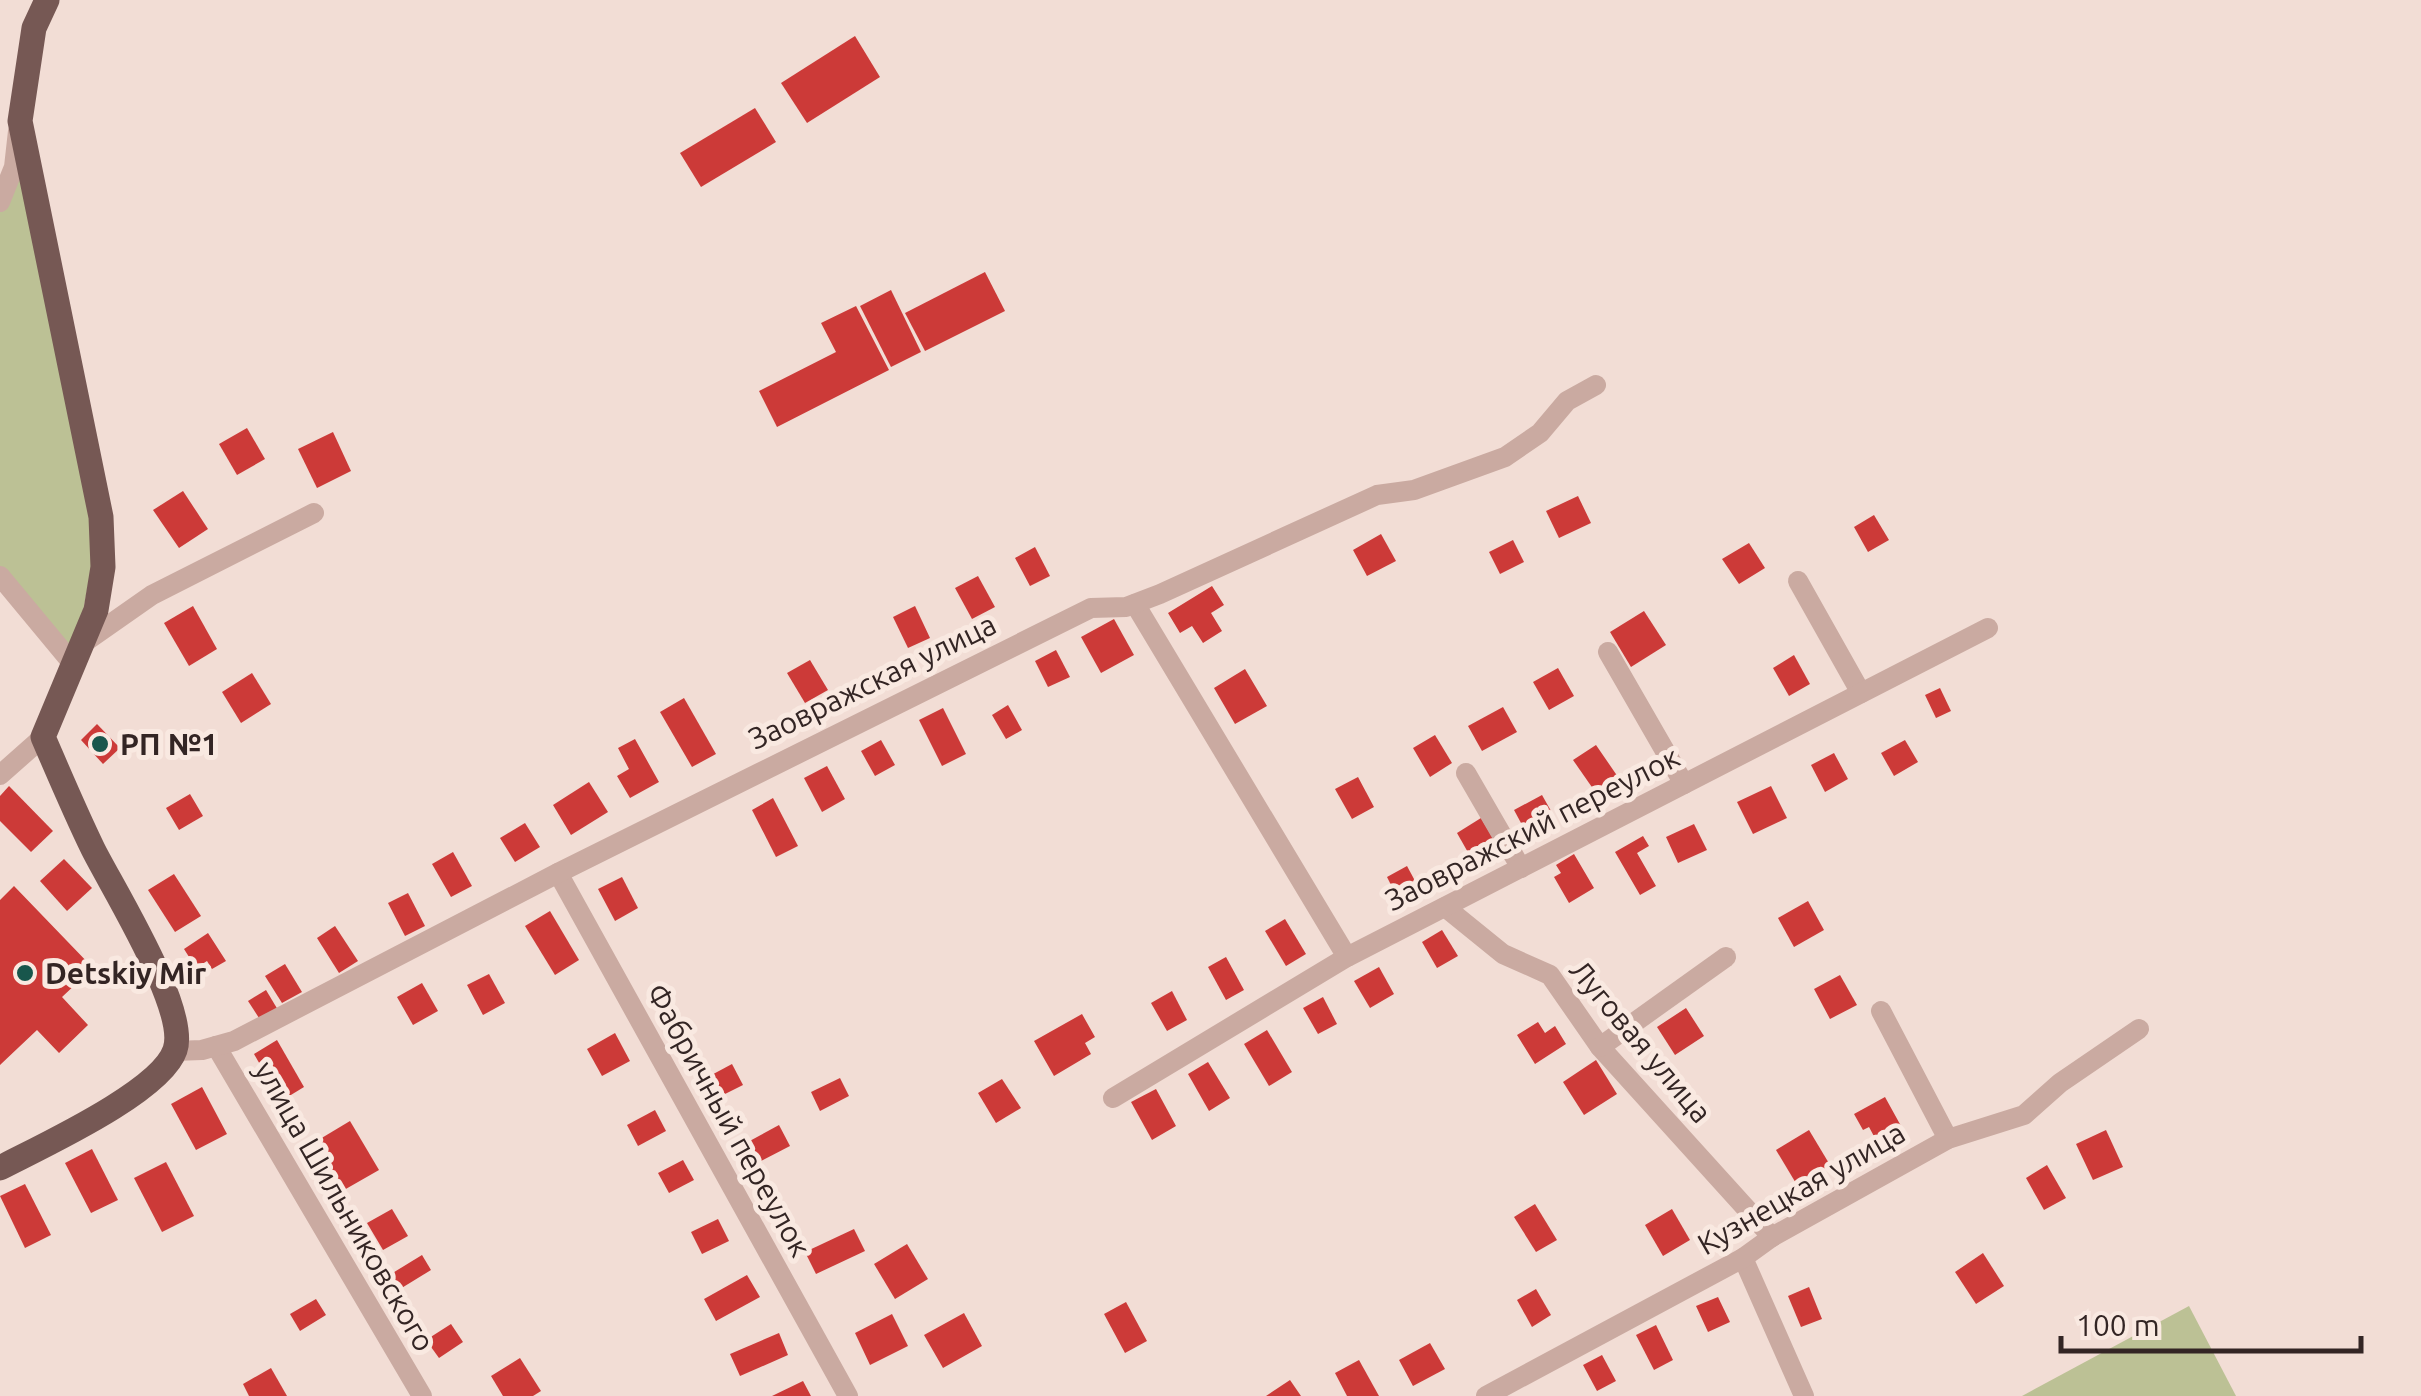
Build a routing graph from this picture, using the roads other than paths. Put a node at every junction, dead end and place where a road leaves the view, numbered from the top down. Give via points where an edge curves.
1 (30, 0) edge
2 (47, 0) edge
3 (34, 28) junction
4 (20, 121) junction
5 (0, 202) edge
6 (1596, 385) dead end
7 (314, 513) dead end
8 (0, 576) edge
9 (1798, 581) dead end
10 (1135, 604) junction
11 (1988, 628) dead end
12 (1608, 652) dead end
13 (78, 654) junction
14 (1862, 693) junction
15 (42, 738) junction
16 (1466, 773) dead end
17 (0, 775) edge
18 (1684, 784) junction
19 (1521, 868) junction
20 (558, 873) junction
21 (1445, 906) junction
22 (1726, 956) dead end
23 (1347, 957) junction
24 (1881, 1011) dead end
25 (2139, 1029) dead end
26 (216, 1046) junction
27 (1600, 1047) junction
28 (175, 1051) junction
29 (1113, 1098) dead end
30 (1948, 1139) junction
31 (0, 1168) edge
32 (1772, 1237) junction
33 (1742, 1258) junction
34 (422, 1396) edge
35 (848, 1396) edge
36 (1486, 1396) edge
37 (1804, 1396) edge

1 - 3 street
2 - 3 main road
3 - 4 main road
4 - 5 street
4 - 13 main road via 101,517 96,610
6 - 10 street, Заовражская улица via 1567,400 1540,433 1505,457 1414,490 1377,495
7 - 13 street via 152,595
8 - 13 street
9 - 14 street
10 - 20 street, Заовражская улица via 1090,608
10 - 23 street
11 - 14 street, Заовражский переулок
12 - 18 street
13 - 15 main road
14 - 18 street, Заовражский переулок
15 - 17 street
15 - 28 main road via 164,986 178,1026
16 - 19 street
18 - 19 street, Заовражский переулок
19 - 21 street, Заовражский переулок
20 - 26 street, Заовражская улица
20 - 35 street, Фабричный переулок
21 - 23 street, Заовражский переулок
21 - 27 street, Луговая улица via 1503,954 1550,975
22 - 27 street
23 - 29 street, Заовражский переулок
24 - 30 street
25 - 30 street, Кузнецкая улица via 2024,1115
26 - 28 street, Заовражская улица
26 - 34 street, улица Шильниковского
27 - 32 street, Луговая улица
28 - 31 main road via 158,1074 93,1120
30 - 32 street, Кузнецкая улица
32 - 33 street, Кузнецкая улица
33 - 36 street, Кузнецкая улица
33 - 37 street

